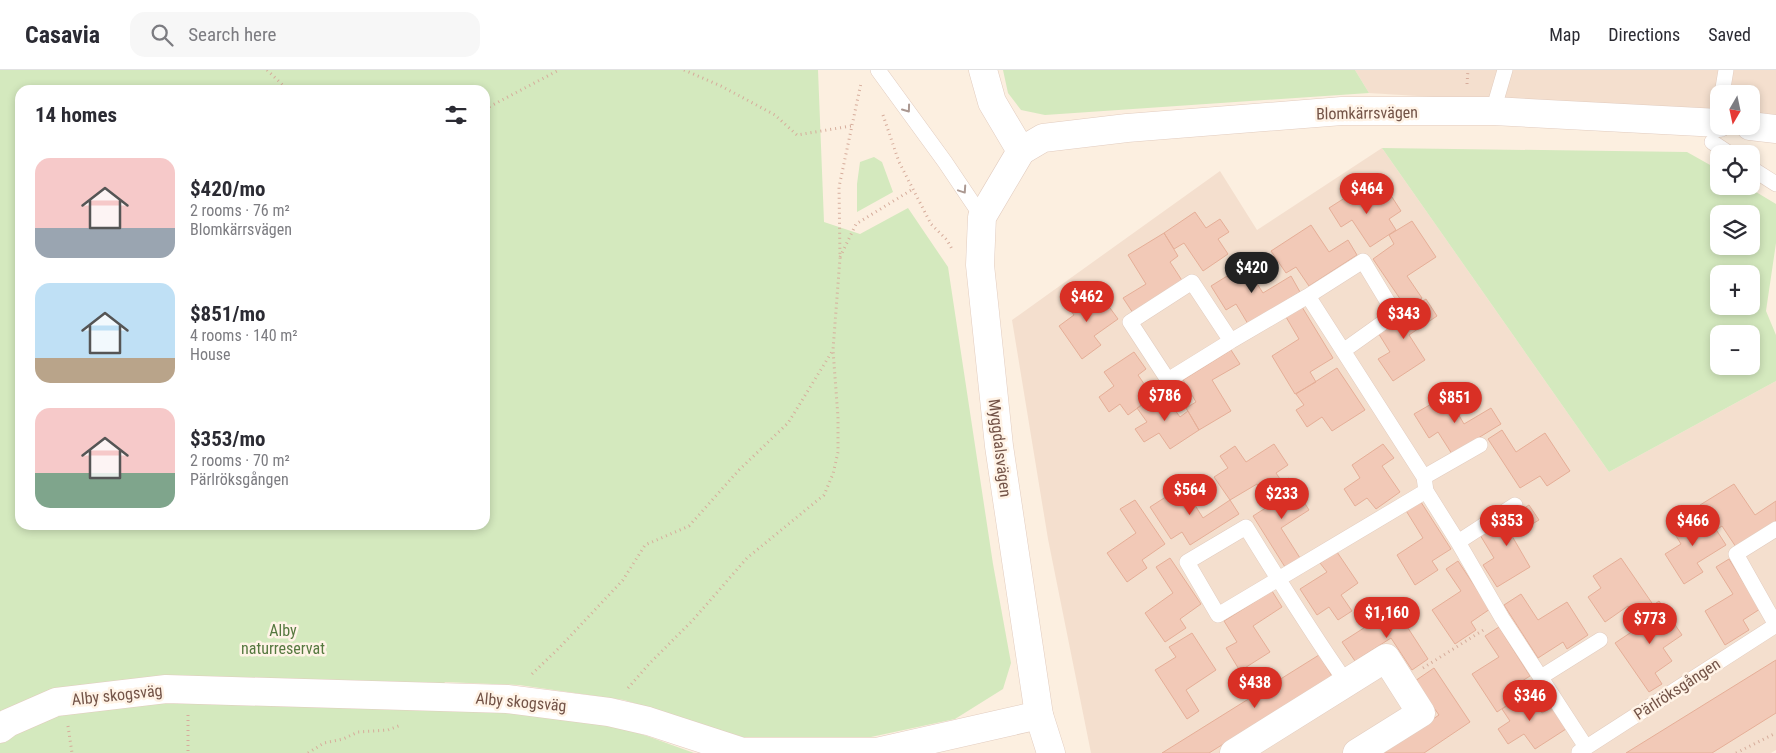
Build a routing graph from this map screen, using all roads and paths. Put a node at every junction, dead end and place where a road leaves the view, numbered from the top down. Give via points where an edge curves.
1 (267, 70) edge
2 (560, 70) edge
3 (684, 70) edge
4 (878, 70) edge
5 (983, 70) edge
6 (1505, 70) edge
7 (1726, 70) edge
8 (861, 81) dead end
9 (283, 85) edge
10 (1724, 85) edge
11 (490, 106) edge
12 (1493, 111) junction
13 (851, 126) junction
14 (1710, 126) edge
15 (1760, 127) edge
16 (1776, 129) edge
17 (1021, 151) junction
18 (1760, 174) edge
19 (1776, 184) edge
20 (913, 189) dead end
21 (982, 217) junction
22 (840, 258) junction
23 (1308, 296) junction
24 (1231, 341) junction
25 (833, 350) junction
26 (1343, 351) junction
27 (1480, 445) dead end
28 (1425, 484) junction
29 (1515, 505) dead end
30 (1776, 529) edge
31 (1458, 542) junction
32 (1278, 579) junction
33 (1502, 618) junction
34 (1776, 625) edge
35 (1600, 640) dead end
36 (1541, 677) junction
37 (1346, 682) junction
38 (1401, 682) junction
39 (187, 690) junction
40 (507, 699) junction
41 (609, 712) junction
42 (1040, 715) junction
43 (406, 725) dead end
44 (0, 729) edge
45 (1776, 733) edge
46 (1582, 750) edge
47 (188, 753) edge
48 (308, 753) edge
49 (1051, 753) edge
50 (1234, 753) edge
51 (1357, 753) edge
52 (1736, 753) edge

1 - 9 path
2 - 11 path
3 - 13 path via 775,115 797,135
4 -> 21 lane
5 - 17 street via 992,102
6 - 12 lane
7 - 10 lane
8 - 13 path
12 - 14 street, Blomkärrsvägen
12 - 17 street, Blomkärrsvägen via 1342,111 1127,128 1043,138
13 - 22 path via 839,186
15 - 16 street
17 - 21 street, Myggdalsvägen
18 - 19 lane
20 - 22 path via 856,224
21 - 42 street, Myggdalsvägen via 980,265 998,446
22 - 25 path
23 - 24 lane
23 - 26 lane
23 - 26 lane via 1363,262 1395,314
24 - 24 lane via 1192,282 1130,322 1168,380
25 - 40 path via 788,423 739,470 689,526 645,545 624,580
25 - 41 path via 838,452 824,495 747,558
26 - 28 lane
27 - 28 lane
28 - 31 lane
28 - 32 lane
29 - 31 lane
30 - 34 lane via 1736,554
31 - 33 lane
32 - 32 lane via 1246,527 1187,562 1218,615
32 - 37 lane
33 - 36 lane
33 - 38 path
34 - 46 lane, Pärlröksgången
35 - 36 lane
36 - 46 lane
37 - 38 street via 1386,658
37 - 50 street
38 - 51 street via 1421,713
39 - 40 street, Alby skogsväg
39 - 44 street, Alby skogsväg via 166,689 56,702
39 - 47 path
40 - 41 street, Alby skogsväg
41 - 42 street, Alby skogsväg via 742,752 877,752
42 - 49 street, Myggdalsvägen
43 - 48 path via 358,732 324,743
45 - 52 path

